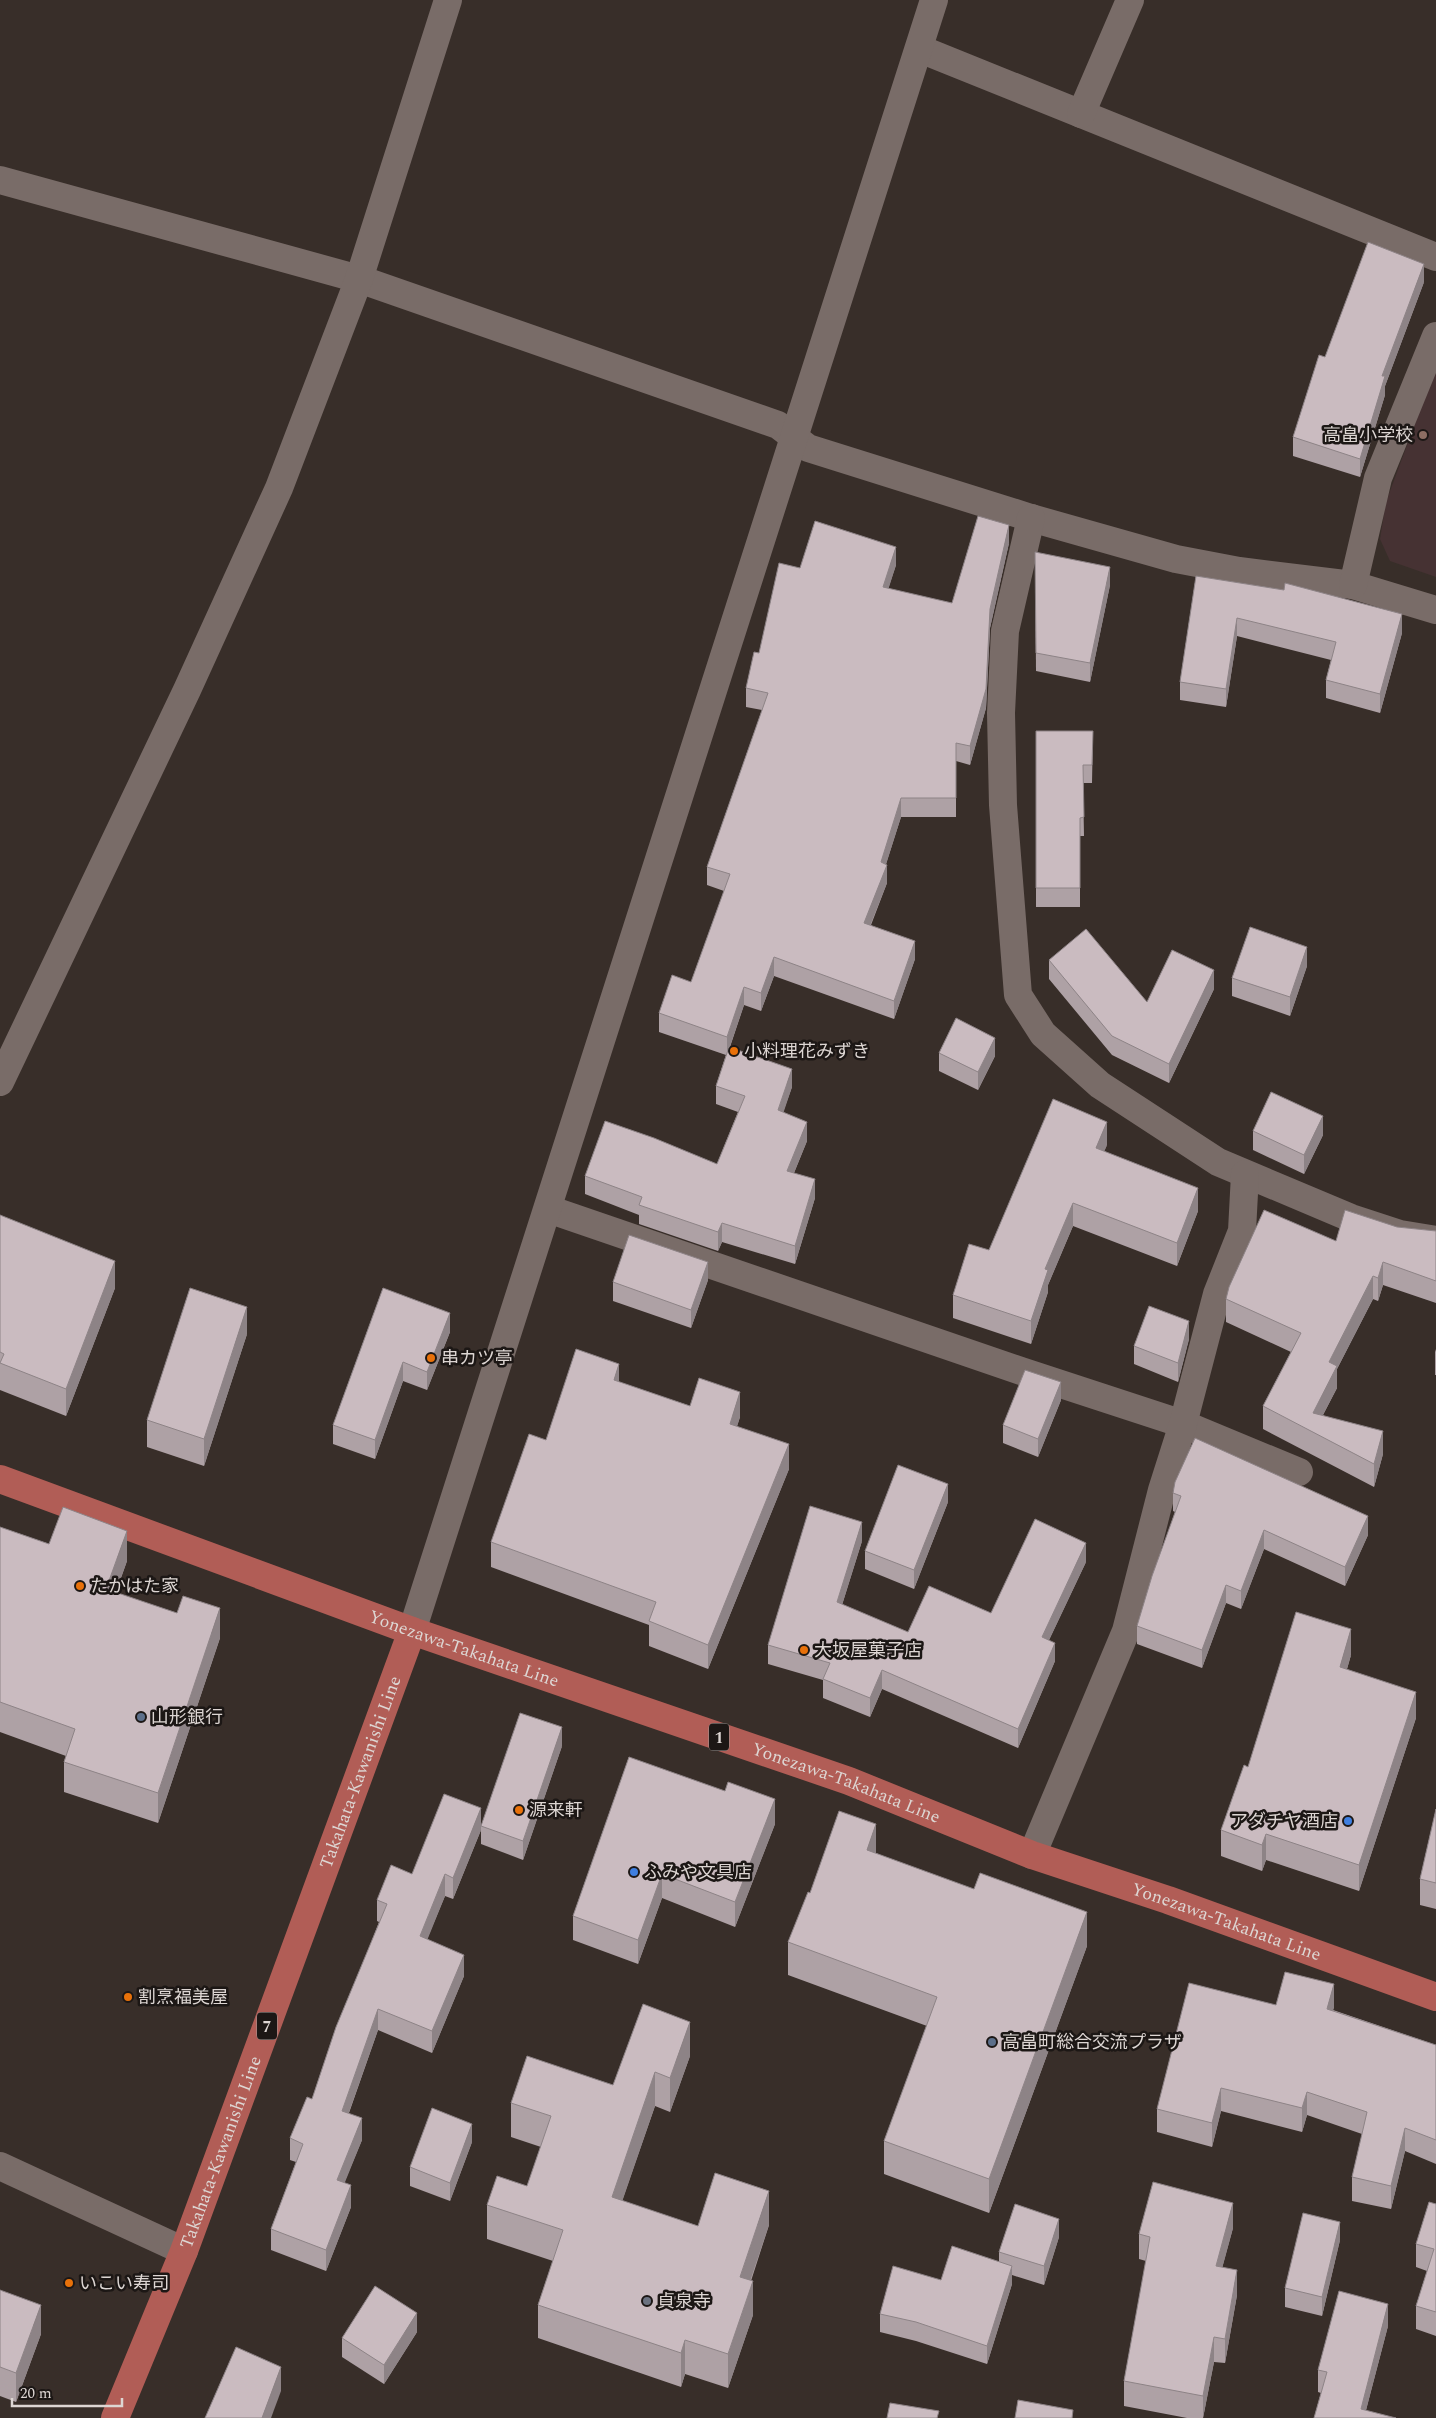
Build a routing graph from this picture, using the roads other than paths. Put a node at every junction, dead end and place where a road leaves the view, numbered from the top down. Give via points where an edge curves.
1 (448, 0) edge
2 (934, 0) edge
3 (1130, 0) edge
4 (920, 49) junction
5 (1081, 114) junction
6 (0, 180) edge
7 (1436, 257) edge
8 (359, 279) junction
9 (1436, 336) edge
10 (794, 438) junction
11 (1031, 518) junction
12 (1353, 585) junction
13 (1436, 610) edge
14 (0, 1082) edge
15 (1245, 1174) junction
16 (548, 1209) junction
17 (1436, 1240) edge
18 (1183, 1424) junction
19 (1299, 1472) dead end
20 (0, 1479) edge
21 (412, 1631) junction
22 (1032, 1855) junction
23 (1436, 1997) edge
24 (0, 2166) edge
25 (184, 2251) junction
26 (115, 2418) edge

1 - 8 street
2 - 4 street
3 - 5 street
4 - 5 street
4 - 10 street
5 - 7 street
6 - 8 street
8 - 10 street via 778,426
8 - 14 street via 279,488 183,699
9 - 12 street via 1378,478
10 - 11 street via 808,448
10 - 16 street
11 - 12 street via 1176,559 1239,571
11 - 15 street via 1005,631 1001,713 1003,805 1018,995 1043,1034 1100,1085 1218,1162
12 - 13 street
15 - 17 street via 1351,1218 1392,1232
15 - 18 street via 1242,1232 1217,1294
16 - 18 street
16 - 21 street
18 - 19 street
18 - 22 street via 1162,1490 1126,1631
20 - 21 main road, Yonezawa-Takahata Line / 1
21 - 22 main road, Yonezawa-Takahata Line / 1 via 848,1781
21 - 25 main road, Takahata-Kawanishi Line / 7
22 - 23 main road, Yonezawa-Takahata Line / 1 via 1177,1903
24 - 25 street
25 - 26 main road, Takahata-Kawanishi Line / 7

